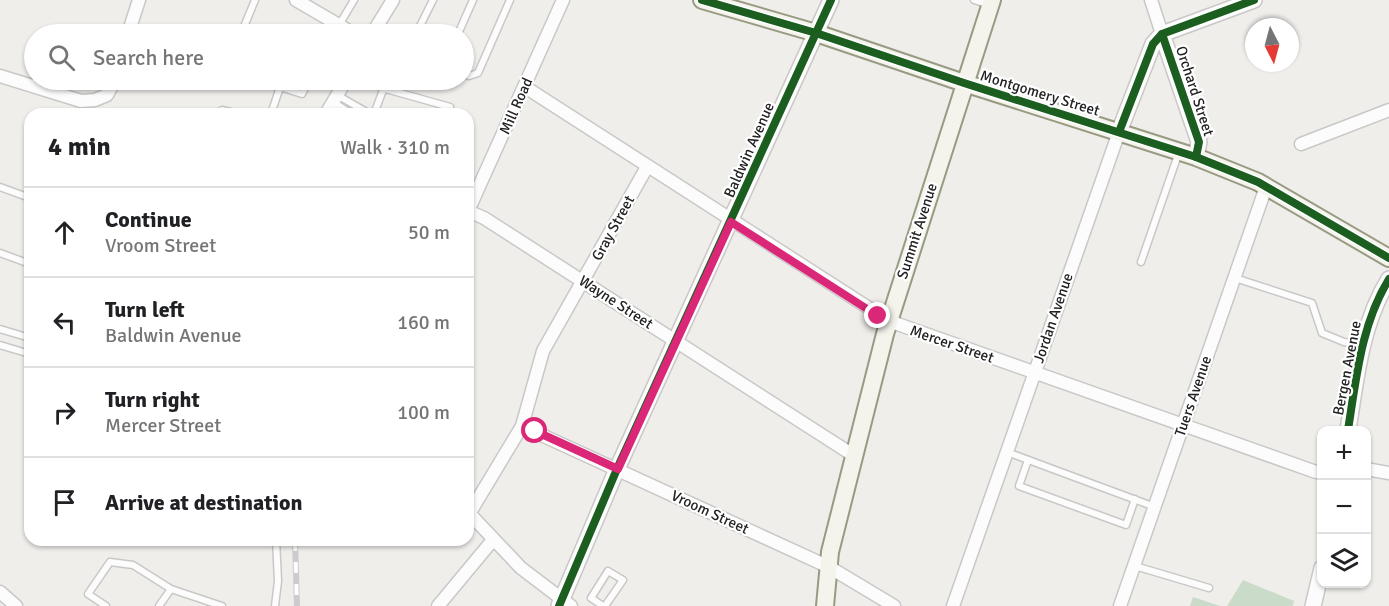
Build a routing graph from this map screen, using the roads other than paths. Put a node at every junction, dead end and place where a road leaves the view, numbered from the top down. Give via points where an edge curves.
1 (139, 0) edge
2 (255, 0) edge
3 (296, 0) edge
4 (354, 0) edge
5 (393, 0) edge
6 (433, 0) edge
7 (473, 0) edge
8 (510, 0) edge
9 (563, 0) edge
10 (702, 0) edge
11 (831, 0) edge
12 (1151, 0) edge
13 (1254, 0) edge
14 (986, 2) edge
15 (131, 24) edge
16 (245, 24) edge
17 (337, 24) edge
18 (340, 24) edge
19 (378, 24) edge
20 (421, 24) edge
21 (462, 24) edge
22 (816, 33) junction
23 (1162, 34) junction
24 (474, 74) edge
25 (0, 76) edge
26 (24, 83) edge
27 (964, 83) junction
28 (525, 87) junction
29 (45, 90) edge
30 (111, 90) edge
31 (279, 90) edge
32 (289, 90) edge
33 (304, 90) edge
34 (340, 90) edge
35 (383, 90) edge
36 (390, 90) edge
37 (335, 99) junction
38 (273, 108) edge
39 (330, 108) edge
40 (345, 108) edge
41 (357, 108) edge
42 (375, 108) edge
43 (450, 108) edge
44 (1389, 110) edge
45 (1119, 132) junction
46 (1301, 144) dead end
47 (1188, 154) junction
48 (647, 167) junction
49 (0, 187) edge
50 (1266, 187) junction
51 (24, 196) edge
52 (474, 198) edge
53 (474, 214) edge
54 (731, 222) junction
55 (0, 253) edge
56 (1389, 258) edge
57 (24, 262) edge
58 (1141, 262) dead end
59 (1234, 278) junction
60 (1389, 279) edge
61 (584, 281) junction
62 (889, 321) junction
63 (0, 329) edge
64 (24, 336) edge
65 (677, 342) junction
66 (0, 345) edge
67 (1364, 345) junction
68 (24, 352) edge
69 (1034, 373) junction
70 (522, 426) junction
71 (1182, 426) junction
72 (1349, 426) edge
73 (1006, 452) junction
74 (853, 455) junction
75 (1028, 460) junction
76 (618, 469) junction
77 (1371, 470) edge
78 (1317, 472) edge
79 (1389, 473) edge
80 (1135, 499) junction
81 (474, 505) edge
82 (1155, 507) junction
83 (474, 519) edge
84 (492, 541) junction
85 (276, 546) edge
86 (1135, 566) junction
87 (829, 567) junction
88 (1209, 588) dead end
89 (1317, 588) edge
90 (171, 589) junction
91 (1, 595) edge
92 (564, 604) edge
93 (600, 605) edge
94 (16, 606) edge
95 (106, 606) edge
96 (159, 606) edge
97 (222, 606) edge
98 (276, 606) edge
99 (438, 606) edge
100 (825, 606) edge
101 (894, 606) edge
102 (953, 606) edge
103 (1120, 606) edge
104 (1313, 606) edge

1 - 15 street
2 - 16 lane
3 - 17 street
4 - 18 lane
5 - 19 street
6 - 20 lane
7 - 21 lane
8 - 24 lane
9 - 28 street, Mill Road
10 - 22 main road, Montgomery Street
11 - 22 street, Baldwin Avenue
12 - 23 street, Orchard Street
13 - 23 street
14 - 27 main road, Summit Avenue
22 - 27 main road, Montgomery Street
22 - 54 street, Baldwin Avenue
23 - 45 street, Jordan Avenue via 1154,44
23 - 47 street, Orchard Street via 1199,142
25 - 26 street
27 - 45 main road, Montgomery Street
27 - 62 main road, Summit Avenue
28 - 48 street, Mercer Street
28 - 52 street, Mill Road
29 - 30 street via 81,101 101,98
31 - 38 lane
32 - 33 lane via 302,94
34 - 37 street
35 - 42 lane
36 - 43 lane
37 - 39 street
37 - 40 lane
37 - 41 lane
44 - 46 street
45 - 47 main road, Montgomery Street
45 - 69 street, Jordan Avenue
47 - 50 main road, Montgomery Street
47 - 58 lane
48 - 54 street, Mercer Street
48 - 61 street, Gray Street
49 - 51 lane
50 - 56 main road, Montgomery Street
50 - 59 street, Tuers Avenue
53 - 61 street, Wayne Street
54 - 62 street, Mercer Street
54 - 65 street, Baldwin Avenue
55 - 57 lane
59 - 67 lane via 1312,303 1322,333
59 - 71 street, Tuers Avenue
60 - 67 street, Bergen Avenue via 1372,311
61 - 65 street, Wayne Street
61 - 70 street, Gray Street via 543,351
62 - 69 street, Mercer Street
62 - 74 main road, Summit Avenue
63 - 64 lane
65 - 74 street, Wayne Street
65 - 76 street, Baldwin Avenue
66 - 68 lane
67 - 72 street, Bergen Avenue
69 - 71 street, Mercer Street
69 - 73 street, Jordan Avenue
70 - 76 street, Vroom Street
70 - 81 street, Gray Street
71 - 78 street, Mercer Street
71 - 82 street, Tuers Avenue
73 - 75 lane
73 - 102 street, Jordan Avenue
74 - 87 main road, Summit Avenue
75 - 80 lane
75 - 80 lane via 1019,486 1115,521 1126,525
76 - 87 street, Vroom Street
76 - 92 street, Baldwin Avenue
77 - 79 street
80 - 82 lane
82 - 86 street, Tuers Avenue
83 - 84 street
84 - 92 street
84 - 99 street
85 - 98 lane
86 - 88 lane
86 - 103 street, Tuers Avenue
87 - 100 main road, Summit Avenue
87 - 101 street, Vroom Street
89 - 104 street
90 - 95 lane via 133,565 110,562 88,594
90 - 96 lane
90 - 97 lane
91 - 94 street
93 - 93 lane via 622,580 608,571 591,598

